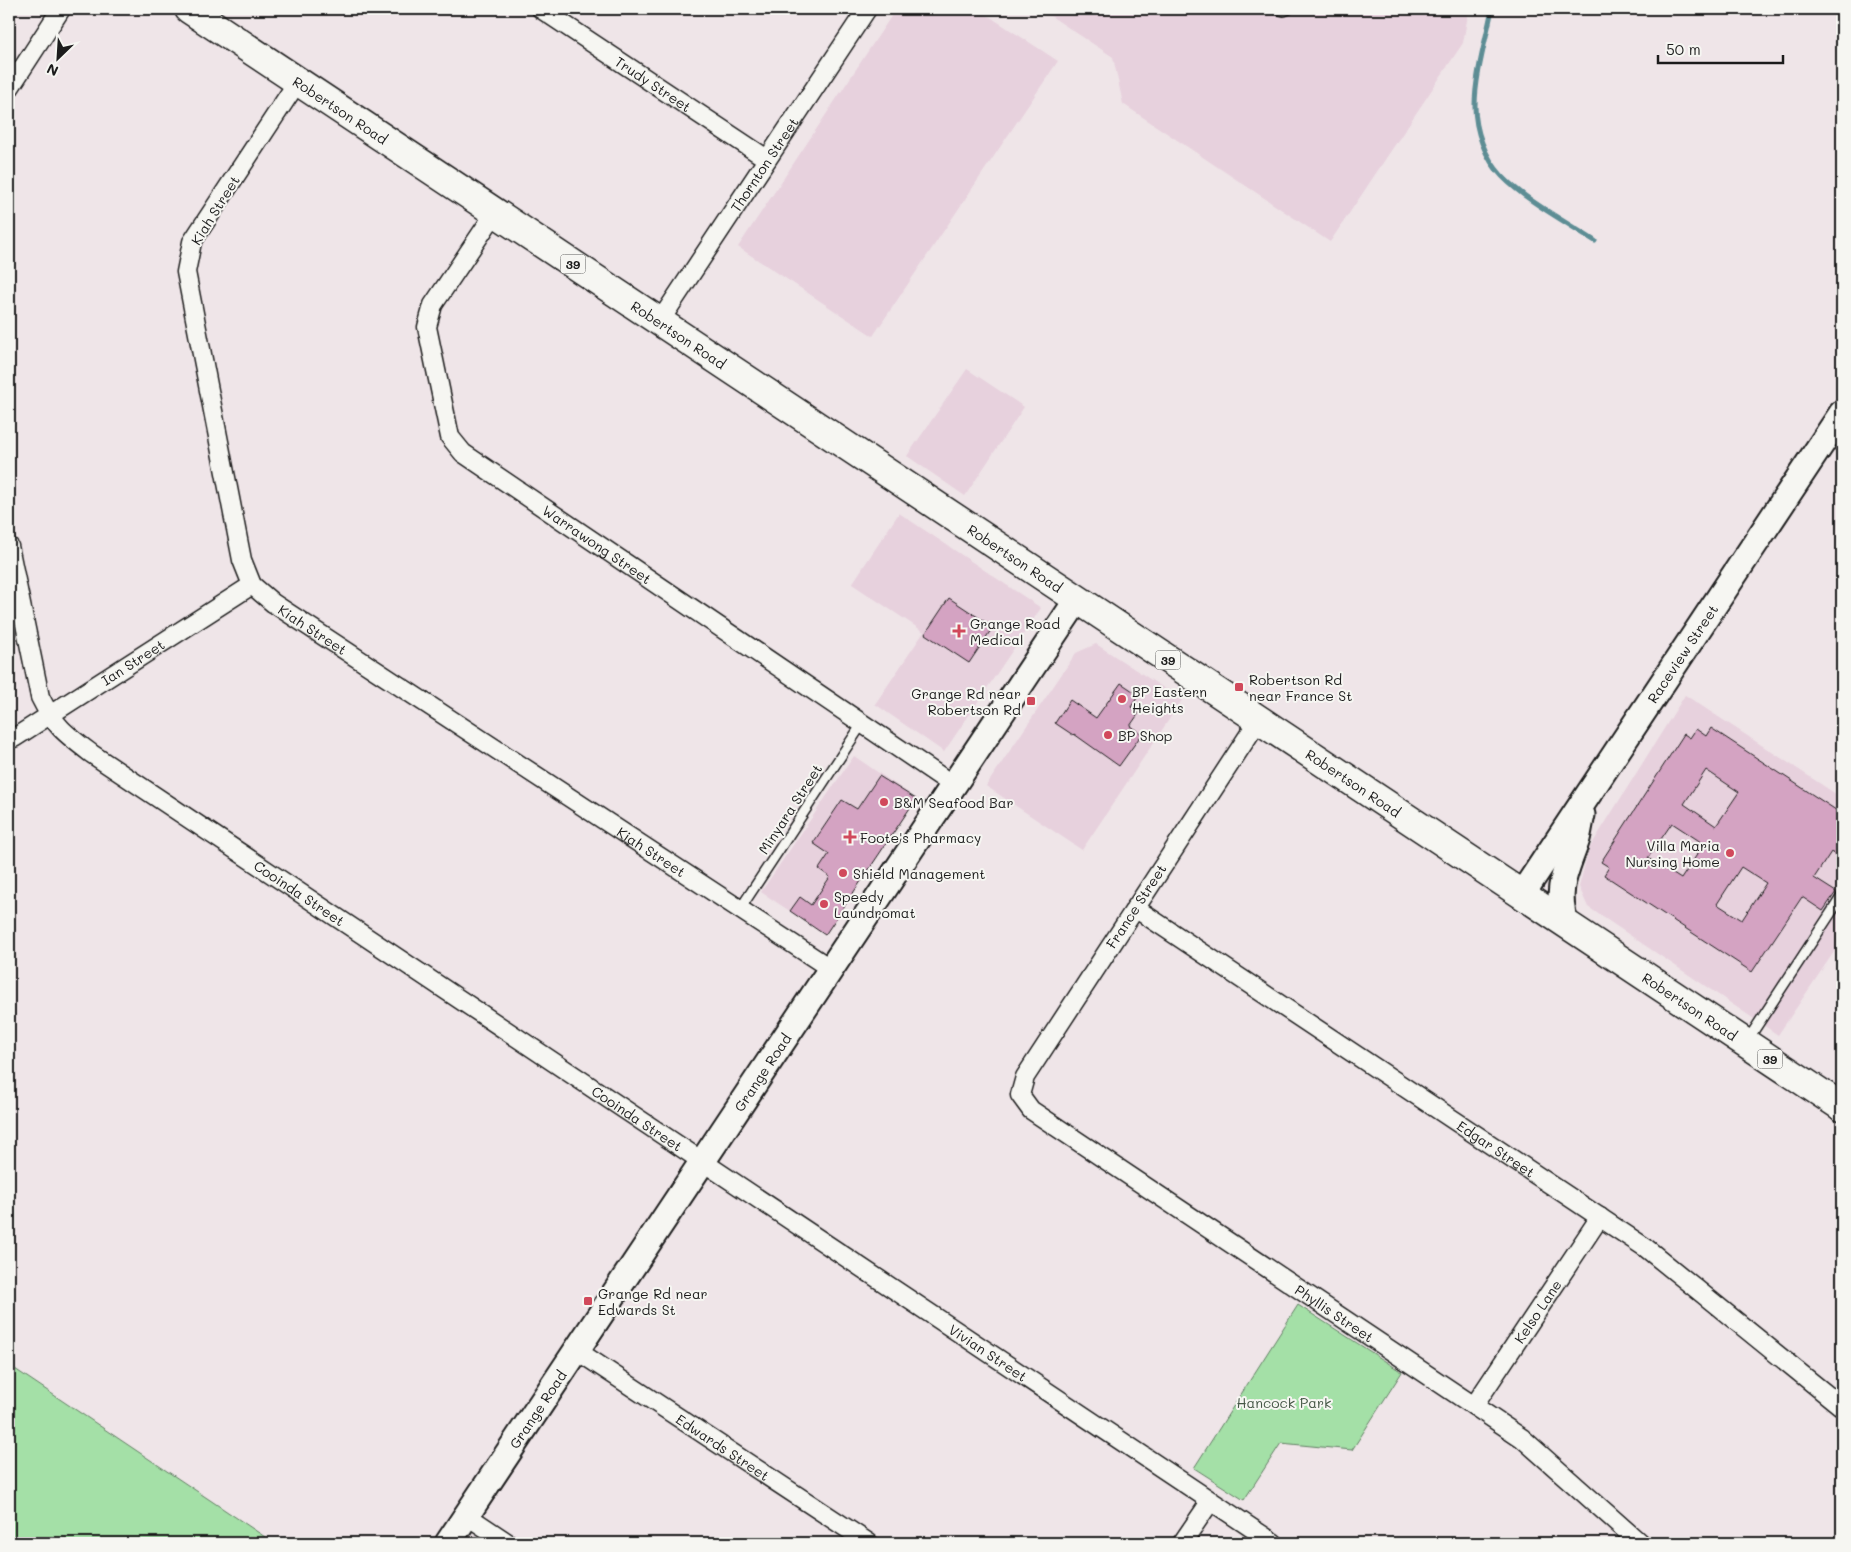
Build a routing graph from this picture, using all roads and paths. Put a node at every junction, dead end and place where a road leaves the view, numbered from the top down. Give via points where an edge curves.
1 (61, 9) edge
2 (189, 9) edge
3 (541, 9) edge
4 (868, 9) edge
5 (1276, 9) edge
6 (1289, 9) edge
7 (298, 81) junction
8 (9, 89) edge
9 (767, 159) junction
10 (495, 213) junction
11 (660, 322) junction
12 (1842, 413) edge
13 (9, 546) edge
14 (252, 585) junction
15 (1077, 600) junction
16 (49, 716) junction
17 (1258, 721) junction
18 (862, 724) junction
19 (14, 738) dead end
20 (953, 786) junction
21 (1585, 798) junction
22 (1522, 894) junction
23 (1842, 896) edge
24 (1135, 908) junction
25 (740, 909) junction
26 (1565, 923) junction
27 (831, 969) junction
28 (1746, 1043) junction
29 (1020, 1095) joint
30 (1842, 1107) edge
31 (702, 1162) junction
32 (1600, 1217) junction
33 (576, 1350) junction
34 (1474, 1406) junction
35 (1842, 1407) edge
36 (1210, 1502) junction
37 (466, 1515) junction
38 (448, 1543) edge
39 (508, 1543) edge
40 (869, 1543) edge
41 (1182, 1543) edge
42 (1274, 1543) edge
43 (1640, 1543) edge

1 - 8 street
2 - 7 main road, Robertson Road / 39
3 - 9 street, Trudy Street
4 - 9 street, Thornton Street
5 - 6 lane
7 - 10 main road, Robertson Road / 39
7 - 14 street, Kiah Street via 192,242 186,272 242,560
9 - 11 street, Thornton Street
10 - 11 main road, Robertson Road / 39
10 - 18 street, Warrawong Street via 433,305 427,327 450,437 463,454
11 - 15 main road, Robertson Road / 39
12 - 21 main road, Raceview Street
13 - 16 street, Cooinda Street via 40,697
14 - 16 street, Ian Street
14 - 25 street, Kiah Street via 273,603
15 - 17 main road, Robertson Road / 39
15 - 20 main road, Grange Road
16 - 19 street, Ian Street
16 - 31 street, Cooinda Street via 62,732 92,754
17 - 22 main road, Robertson Road / 39
17 - 24 street, France Street
18 - 20 street, Warrawong Street
18 - 25 lane, Minyara Street
20 - 27 main road, Grange Road
21 - 22 main road, Raceview Street
21 - 26 main road via 1577,838 1560,889
22 - 26 main road, Robertson Road / 39
23 - 28 lane
24 - 29 street, France Street via 1025,1077
24 - 32 street, Edgar Street
25 - 27 street, Kiah Street
26 - 28 main road, Robertson Road / 39
27 - 31 main road, Grange Road
28 - 30 main road, Robertson Road / 39
29 - 34 street, Phyllis Street via 1031,1110
31 - 33 main road, Grange Road
31 - 36 street, Vivian Street
32 - 34 street, Kelso Lane
32 - 35 street, Edgar Street via 1646,1248
33 - 37 main road, Grange Road
33 - 40 street, Edwards Street
34 - 43 street, Phyllis Street via 1522,1438
36 - 41 street
36 - 42 street, Vivian Street
37 - 38 main road, Grange Road
37 - 39 street

